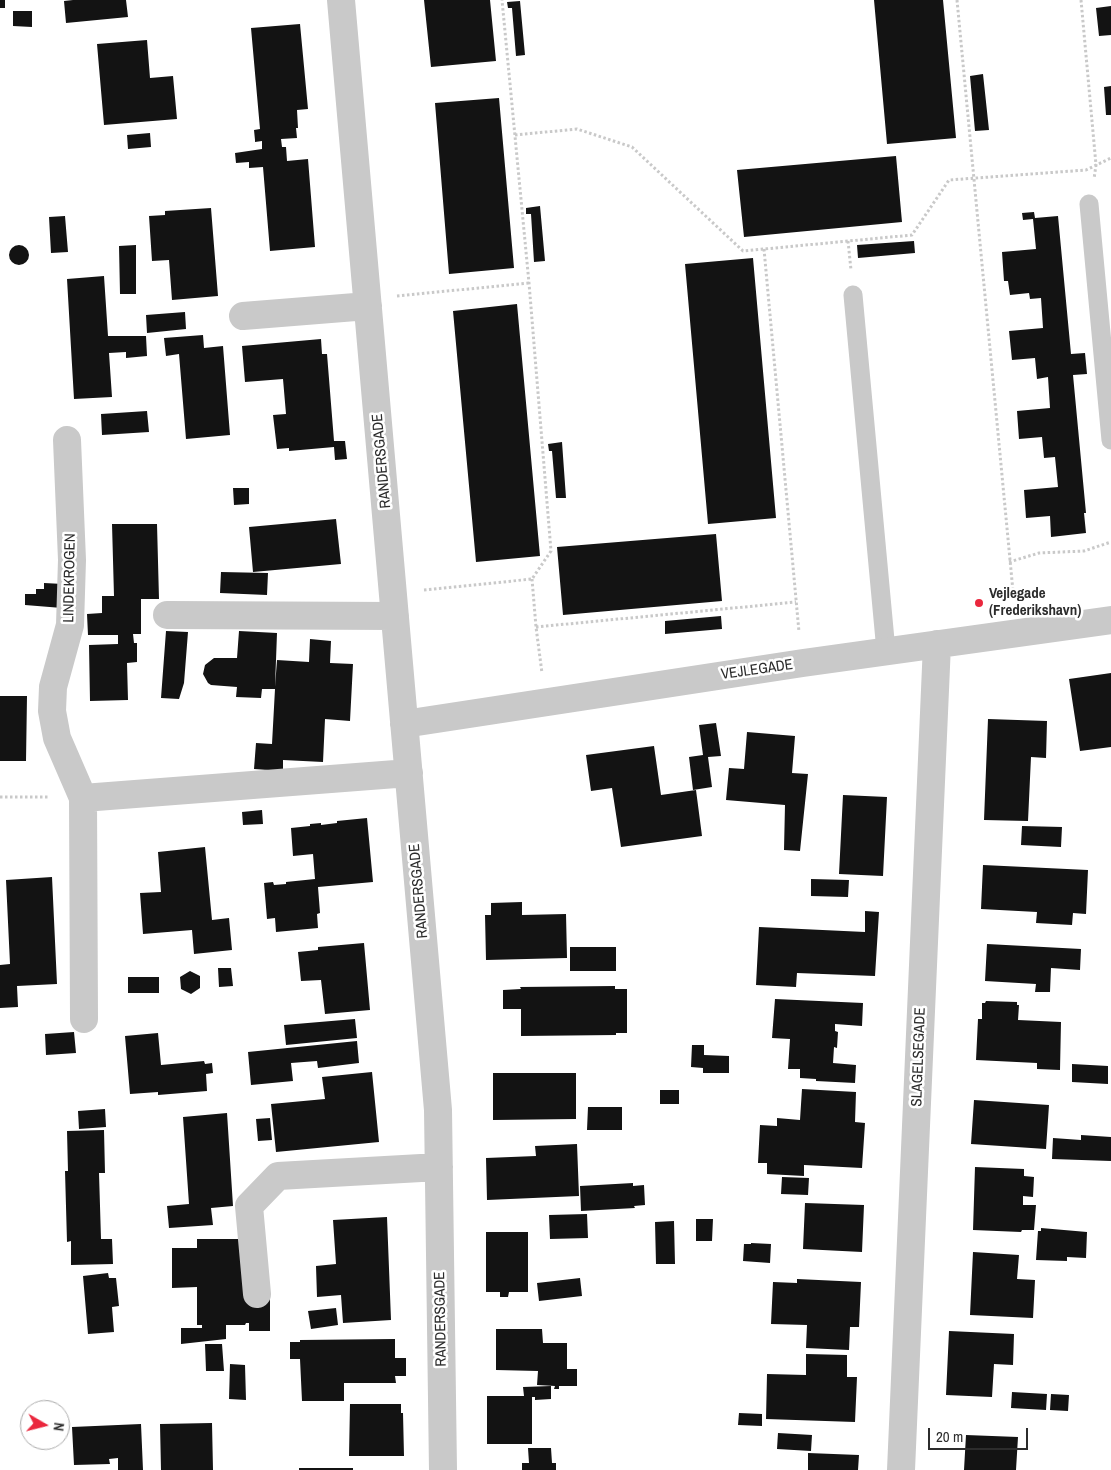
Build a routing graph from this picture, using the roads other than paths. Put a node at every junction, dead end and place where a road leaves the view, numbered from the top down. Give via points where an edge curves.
1 (341, 0) edge
2 (1089, 204) road end
3 (853, 294) dead end
4 (368, 306) junction
5 (244, 316) dead end
6 (67, 440) dead end
7 (1111, 440) edge
8 (394, 604) junction
9 (167, 614) dead end
10 (1111, 620) edge
11 (937, 644) junction
12 (886, 651) junction
13 (404, 724) junction
14 (409, 773) junction
15 (83, 798) junction
16 (84, 1019) dead end
17 (439, 1167) junction
18 (257, 1294) dead end
19 (443, 1470) edge
20 (901, 1470) edge

1 - 4 street, RANDERSGADE
2 - 7 lane
3 - 12 lane
4 - 5 street
4 - 8 street, RANDERSGADE
6 - 15 street, LINDEKROGEN via 72,560 70,625 53,687 52,711 57,738
8 - 9 street
8 - 13 street, RANDERSGADE
10 - 11 street, VEJLEGADE
11 - 12 street, VEJLEGADE
11 - 20 street, SLAGELSEGADE
12 - 13 street, VEJLEGADE
13 - 14 street, RANDERSGADE
14 - 15 street
14 - 17 street, RANDERSGADE via 438,1110
15 - 16 street, LINDEKROGEN
17 - 18 street via 278,1176 249,1206
17 - 19 street, RANDERSGADE

